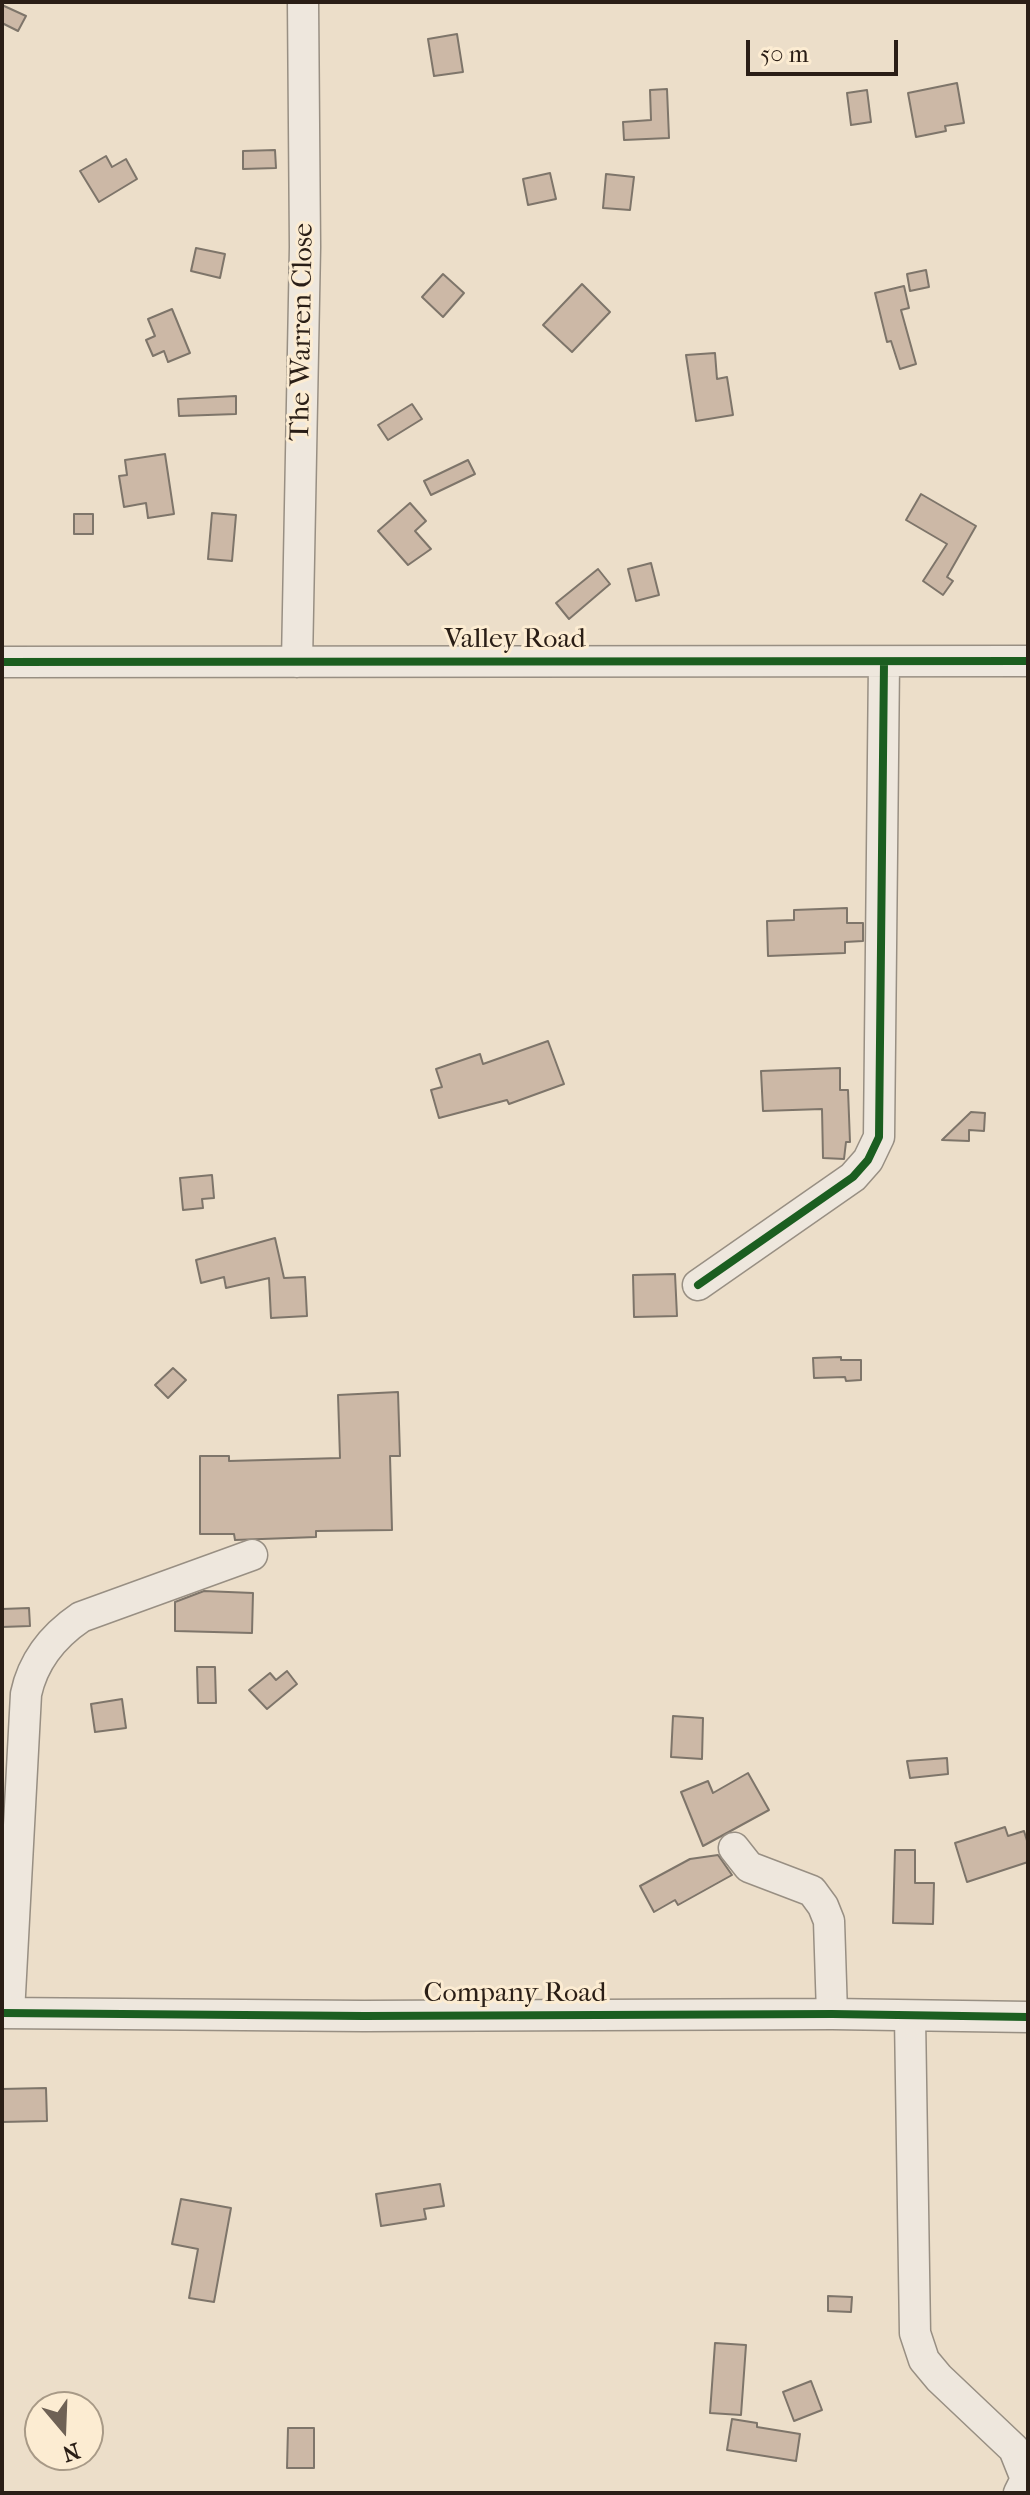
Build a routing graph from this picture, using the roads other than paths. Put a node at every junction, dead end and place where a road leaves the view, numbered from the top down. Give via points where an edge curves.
1 (303, 2) edge
2 (1028, 661) edge
3 (2, 662) edge
4 (297, 662) junction
5 (884, 662) junction
6 (698, 1285) dead end
7 (252, 1555) dead end
8 (734, 1848) dead end
9 (6, 2013) edge
10 (832, 2014) junction
11 (910, 2017) junction
12 (1028, 2017) edge
13 (1019, 2493) edge

1 - 4 street, The Warren Close via 305,247
2 - 5 street, Valley Road
3 - 4 street, Valley Road
4 - 5 street, Valley Road
5 - 6 street via 879,1137 853,1177
7 - 9 street via 81,1617 64,1628 34,1667 26,1694
8 - 10 street via 749,1867 812,1891 823,1906 829,1921
9 - 10 street, Company Road
10 - 11 street, Company Road
11 - 12 street, Company Road
11 - 13 street via 915,2333 924,2360 939,2378 1014,2449 1025,2481

